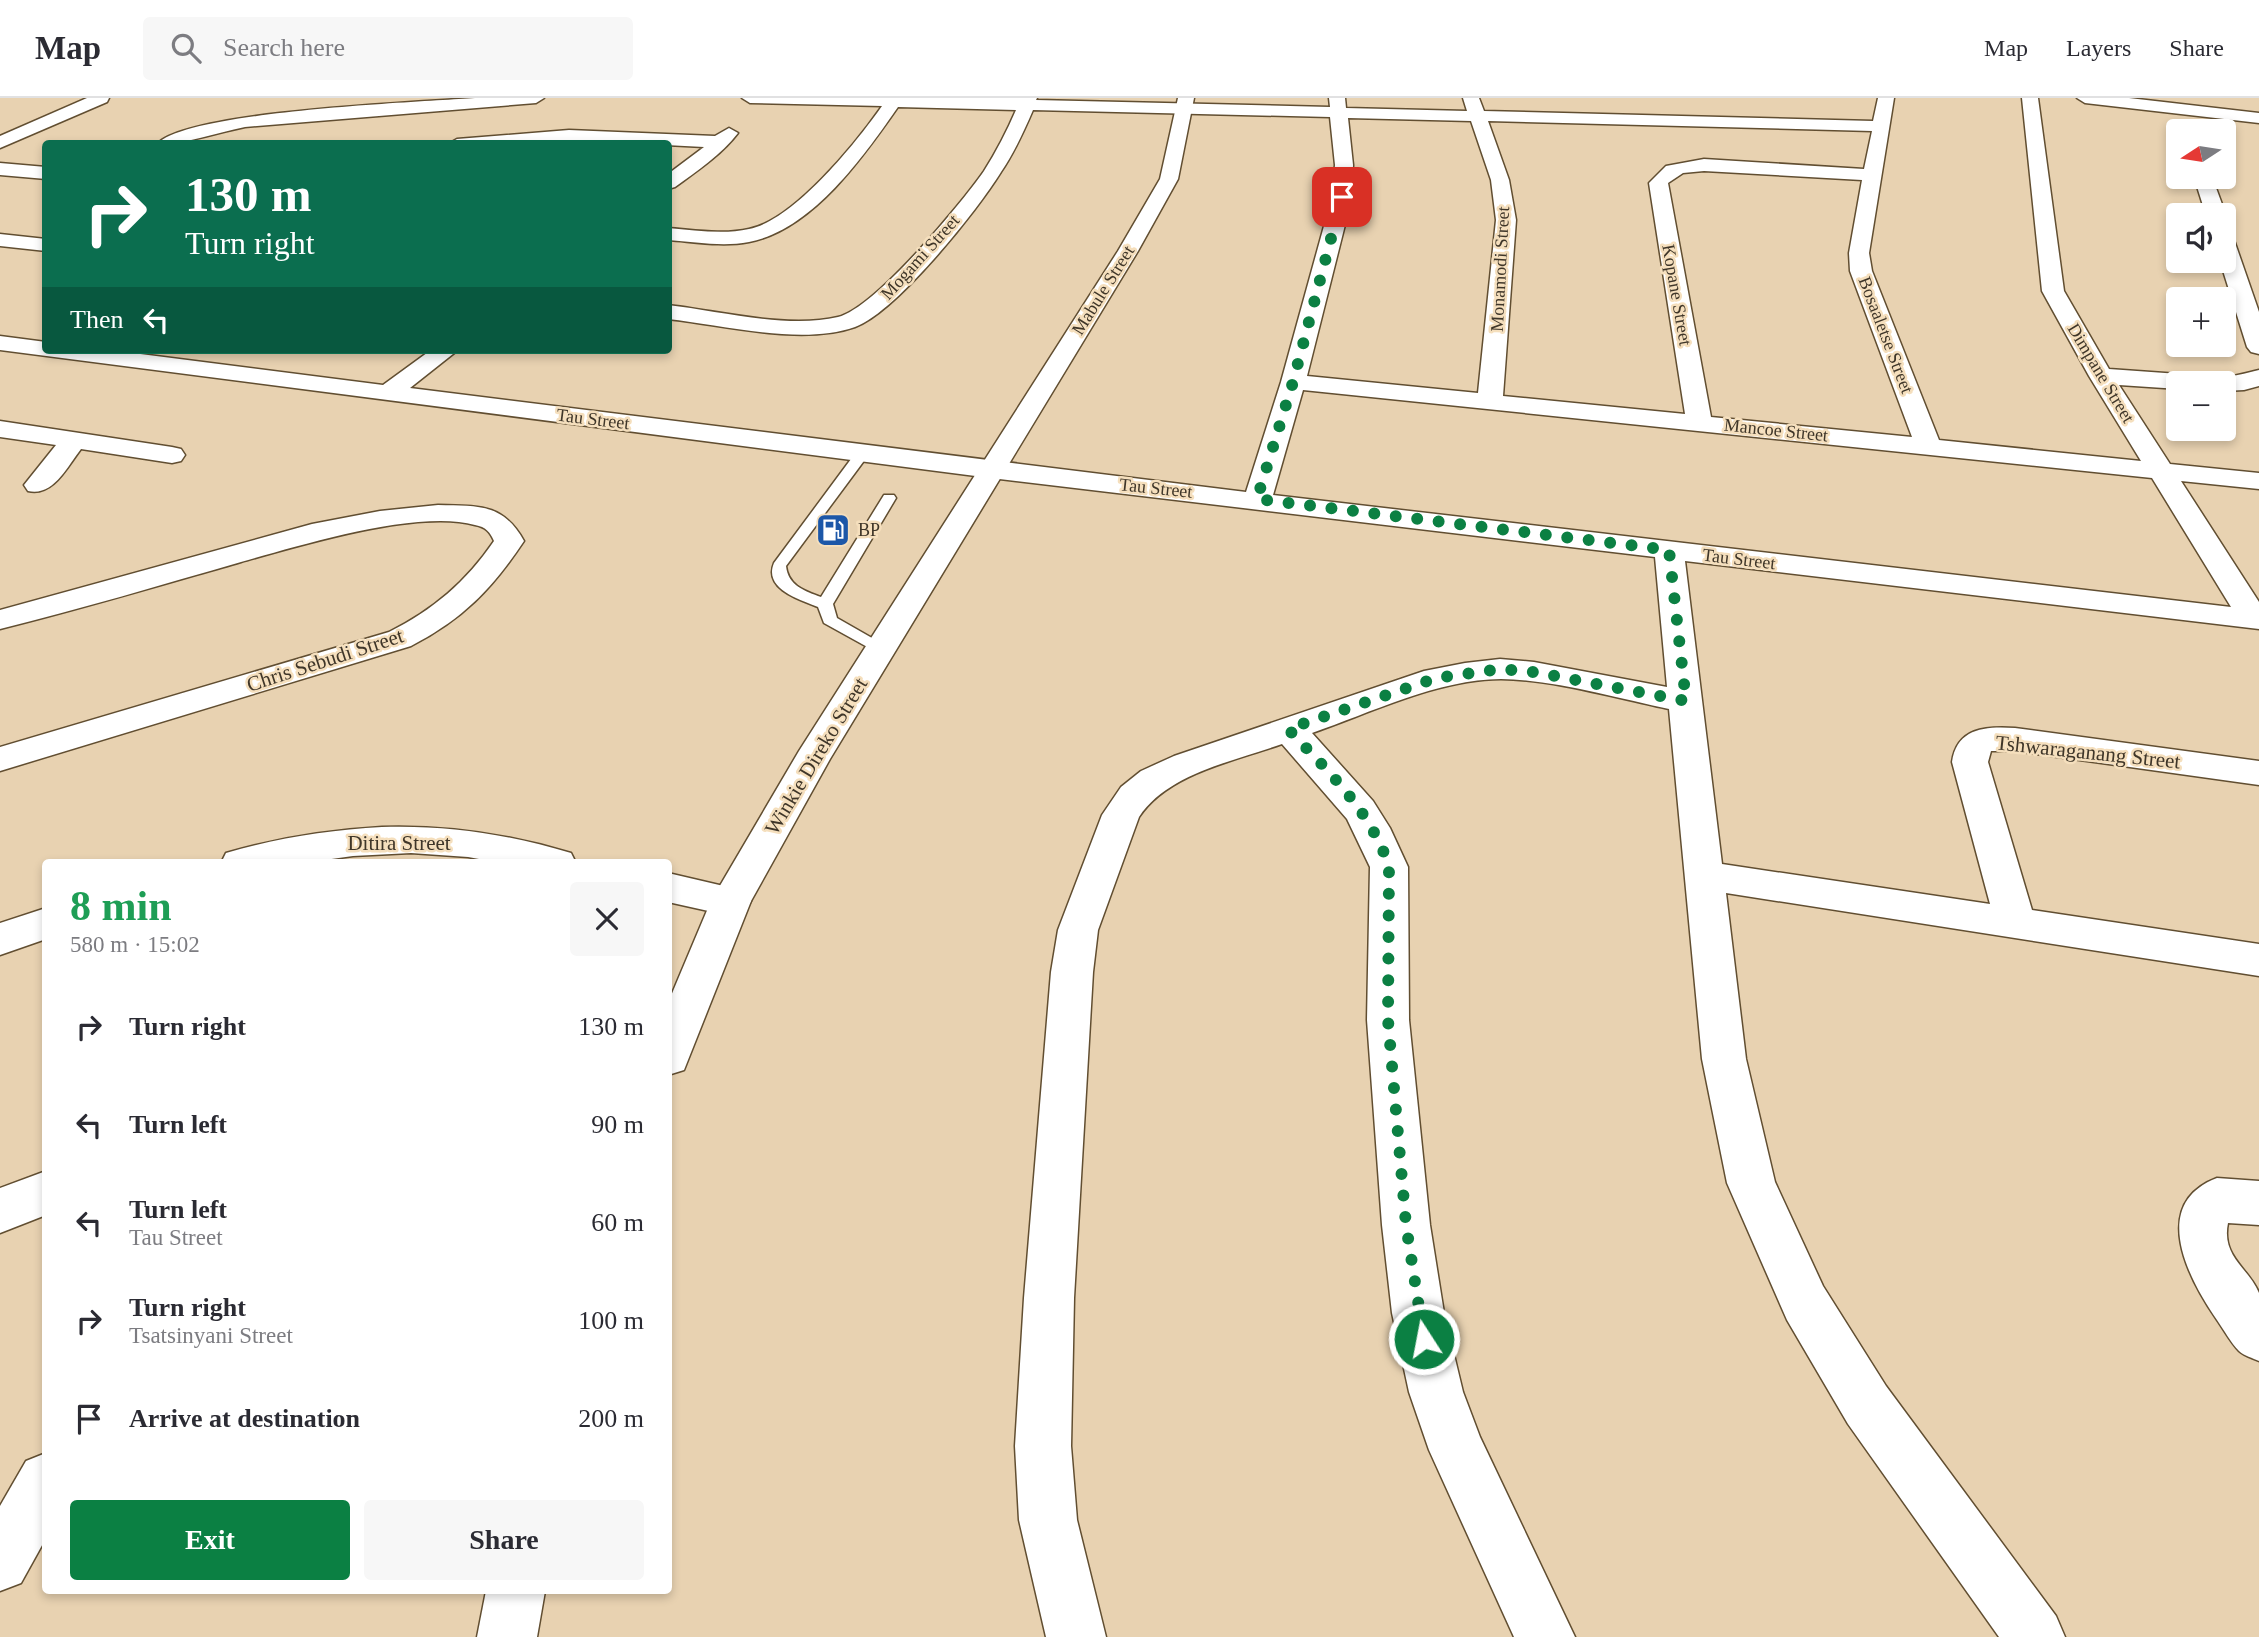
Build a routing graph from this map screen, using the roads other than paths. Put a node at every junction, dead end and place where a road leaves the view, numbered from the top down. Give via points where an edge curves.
1 (101, 98) edge
2 (536, 98) edge
3 (762, 98) edge
4 (1604, 98) edge
5 (1886, 98) edge
6 (2030, 98) edge
7 (2085, 98) edge
8 (894, 100) edge
9 (1028, 102) edge
10 (1185, 104) edge
11 (2180, 104) edge
12 (1338, 105) edge
13 (244, 107) dead end
14 (1474, 107) edge
15 (745, 112) edge
16 (2259, 118) edge
17 (1612, 119) junction
18 (230, 124) junction
19 (1880, 126) junction
20 (176, 140) edge
21 (507, 140) edge
22 (0, 142) edge
23 (720, 142) junction
24 (0, 169) edge
25 (42, 173) edge
26 (1872, 175) junction
27 (672, 180) edge
28 (672, 234) edge
29 (0, 240) edge
30 (42, 245) edge
31 (2235, 273) edge
32 (672, 312) edge
33 (0, 343) edge
34 (2259, 346) edge
35 (42, 348) edge
36 (84, 354) edge
37 (441, 354) edge
38 (2101, 376) junction
39 (2259, 377) edge
40 (2166, 380) edge
41 (1293, 382) junction
42 (2236, 383) edge
43 (388, 393) junction
44 (1490, 402) junction
45 (1699, 422) junction
46 (0, 429) edge
47 (75, 440) junction
48 (1928, 446) junction
49 (862, 454) junction
50 (172, 455) dead end
51 (991, 470) junction
52 (2163, 471) junction
53 (2259, 481) edge
54 (38, 485) dead end
55 (889, 498) dead end
56 (1257, 499) junction
57 (1669, 550) junction
58 (825, 604) junction
59 (0, 620) edge
60 (2256, 620) edge
61 (880, 649) junction
62 (1686, 701) junction
63 (1288, 729) junction
64 (0, 759) edge
65 (2259, 773) edge
66 (259, 859) edge
67 (539, 859) edge
68 (1703, 876) junction
69 (672, 888) edge
70 (731, 901) junction
71 (2015, 921) junction
72 (42, 924) edge
73 (0, 939) edge
74 (2259, 960) edge
75 (672, 1047) edge
76 (42, 1194) edge
77 (2259, 1203) edge
78 (0, 1211) edge
79 (2259, 1335) edge
80 (42, 1488) edge
81 (0, 1562) edge
82 (515, 1594) edge
83 (507, 1637) edge
84 (1076, 1637) edge
85 (1545, 1637) edge
86 (2035, 1637) edge

1 - 22 street
2 - 18 street
3 - 8 street
3 - 15 street
4 - 17 street
5 - 19 street, Bosaaletse Street
6 - 38 street, Dimpane Street via 2053,291
7 - 11 street
8 - 9 street
8 - 28 street via 831,179 770,230 723,238
9 - 10 street
9 - 32 street, Mogami Street via 972,200 890,293 850,322 797,326
10 - 12 street
10 - 51 street, Mabule Street via 1169,179
11 - 16 street
12 - 14 street
12 - 41 street via 1342,197
13 - 18 street
14 - 17 street
14 - 44 street, Monamodi Street via 1500,180 1506,220
15 - 23 street
17 - 19 street
18 - 20 street
19 - 26 street, Bosaaletse Street
21 - 23 street via 569,135
23 - 27 street
24 - 25 street
26 - 45 street, Kopane Street via 1704,165 1666,172 1658,183
26 - 48 street, Bosaaletse Street via 1860,239 1861,271
29 - 30 street
31 - 34 street
33 - 35 street
36 - 43 street, Tau Street
37 - 43 street
38 - 40 street
38 - 52 street, Dimpane Street
39 - 42 street
41 - 44 street, Mancoe Street
41 - 56 street
43 - 49 street, Tau Street
44 - 45 street, Mancoe Street
45 - 48 street, Mancoe Street
46 - 47 street
47 - 50 street
47 - 54 street
48 - 52 street, Mancoe Street
49 - 51 street, Tau Street
49 - 58 lane via 779,566 781,582
51 - 56 street, Tau Street
51 - 61 street, Winkie Direko Street
52 - 53 street, Mancoe Street
52 - 60 street, Dimpane Street
55 - 58 lane
56 - 57 street, Tau Street
57 - 60 street, Tau Street
57 - 62 street
58 - 61 lane via 830,620
59 - 64 street, Chris Sebudi Street via 361,522 451,514 483,518 500,526 509,541 462,598 434,621 400,639
61 - 70 street, Winkie Direko Street
62 - 63 street via 1500,669 1436,678
62 - 68 street
63 - 84 street via 1154,779 1134,796 1121,815 1078,930 1050,1284 1043,1446 1048,1520
63 - 85 street via 1369,822 1389,867 1388,1020 1406,1225 1419,1313 1436,1392 1457,1450
65 - 71 street, Tshwaraganang Street via 1997,738 1972,747 1970,762
66 - 67 street, Ditira Street via 335,843 402,840 469,843
68 - 71 street
68 - 86 street via 1724,1059 1751,1183 1805,1303 1867,1405
69 - 70 street
70 - 75 street, Winkie Direko Street
71 - 74 street
72 - 73 street
76 - 78 street
77 - 79 street via 2217,1200 2206,1213 2203,1243 2220,1279
80 - 81 street
82 - 83 street

